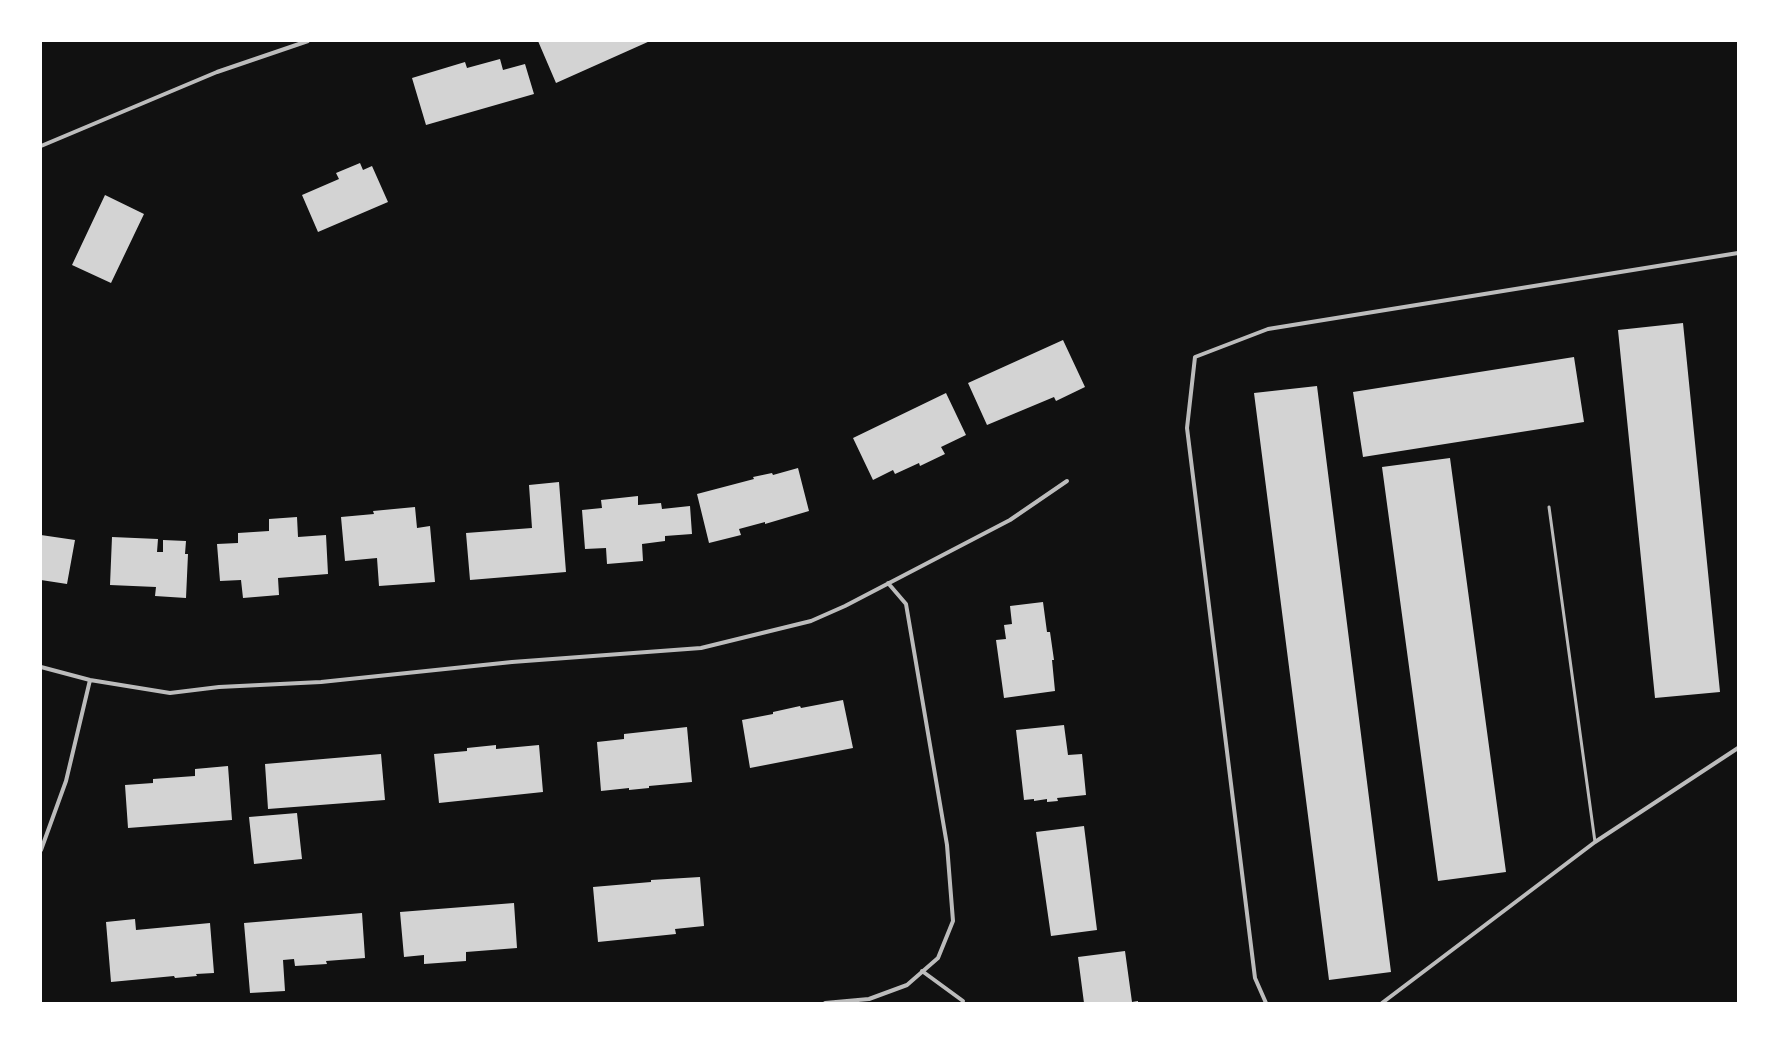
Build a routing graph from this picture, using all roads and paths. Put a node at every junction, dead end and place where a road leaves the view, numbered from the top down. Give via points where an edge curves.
1 (308, 41) edge
2 (41, 146) edge
3 (1738, 253) edge
4 (1067, 481) dead end
5 (1550, 507) dead end
6 (888, 583) junction
7 (41, 667) edge
8 (90, 680) junction
9 (1738, 748) edge
10 (1596, 842) junction
11 (41, 850) edge
12 (922, 971) junction
13 (963, 1000) dead end
14 (825, 1003) edge
15 (1266, 1003) edge
16 (1382, 1003) edge

1 - 2 street via 217,72
3 - 15 street via 1268,329 1195,356 1187,428 1255,978
4 - 6 street via 1010,520
5 - 10 lane
6 - 8 street via 811,621 701,648 512,662 321,682 219,687 170,693
6 - 12 street via 906,604 947,845 953,921 938,958
7 - 8 street
8 - 11 street via 66,781
9 - 10 street
10 - 16 street
12 - 13 street
12 - 14 street via 907,985 868,998

